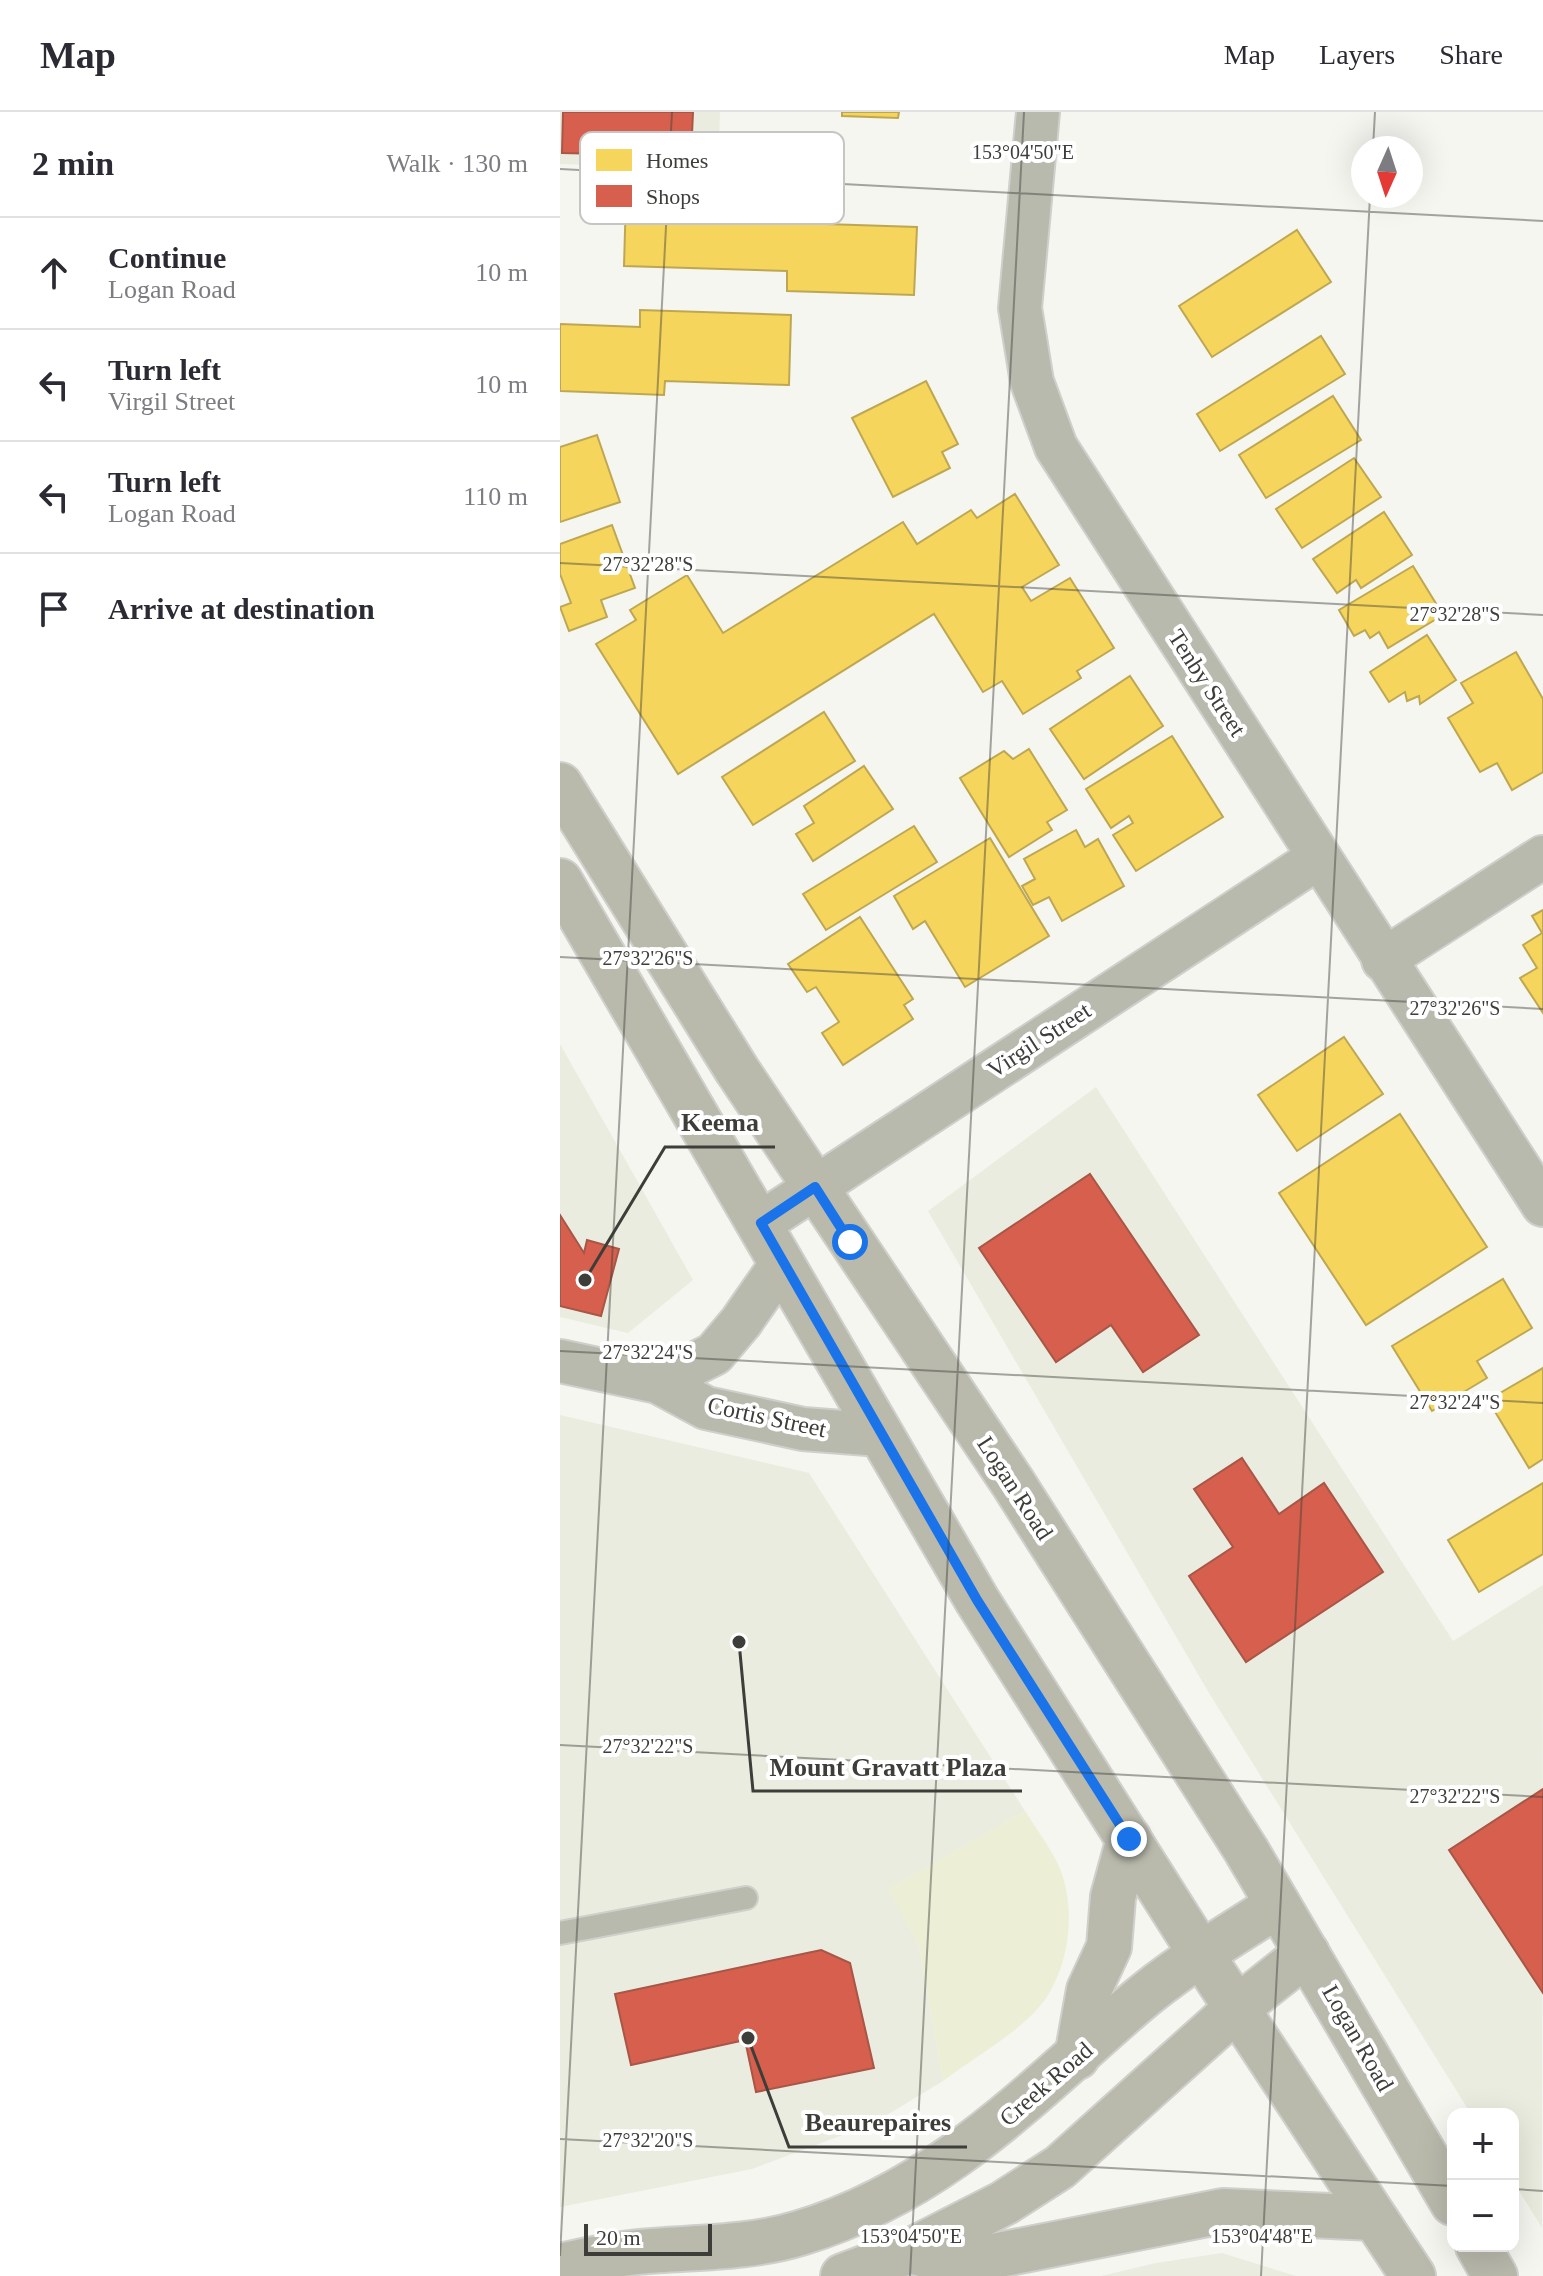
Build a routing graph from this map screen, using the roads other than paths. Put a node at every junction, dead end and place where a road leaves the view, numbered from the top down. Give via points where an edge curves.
1 (1038, 112) edge
2 (560, 785) edge
3 (1543, 857) edge
4 (1318, 858) junction
5 (560, 881) edge
6 (1383, 960) junction
7 (815, 1187) junction
8 (1543, 1205) edge
9 (761, 1223) junction
10 (782, 1263) junction
11 (560, 1361) edge
12 (658, 1382) junction
13 (881, 1435) junction
14 (1129, 1839) junction
15 (746, 1898) dead end
16 (1278, 1905) junction
17 (560, 1933) edge
18 (1307, 1953) junction
19 (1201, 1954) junction
20 (1236, 2009) junction
21 (1077, 2057) junction
22 (1447, 2193) edge
23 (1374, 2218) junction
24 (910, 2251) junction
25 (1481, 2252) edge
26 (560, 2266) edge
27 (843, 2276) edge
28 (1413, 2276) edge
29 (1495, 2276) edge

1 - 4 street, Tenby Street via 1020,308 1032,382 1051,434
2 - 7 main road, Logan Road
3 - 6 street
4 - 6 street, Tenby Street
4 - 7 street, Virgil Street
5 - 9 main road
6 - 8 street, Tenby Street
7 - 9 street, Virgil Street
7 - 16 main road, Logan Road via 1013,1483
9 - 10 main road
10 - 12 street, Cortis Street via 714,1354
10 - 13 main road
11 - 12 street, Cortis Street
12 - 13 street, Cortis Street via 706,1408 803,1429
13 - 14 main road via 977,1600
14 - 19 main road
14 - 21 main road via 1113,1897 1109,1947 1089,1990
15 - 17 lane
16 - 18 main road, Logan Road
16 - 19 main road, Creek Road
18 - 20 main road
18 - 22 main road, Logan Road
19 - 20 main road
19 - 21 main road, Creek Road
20 - 23 main road
20 - 24 main road via 1060,2167 1004,2203
21 - 26 main road, Creek Road via 943,2167 845,2217 766,2241 608,2256
23 - 24 main road via 1223,2211 958,2263
23 - 28 main road
24 - 27 main road
25 - 29 main road

